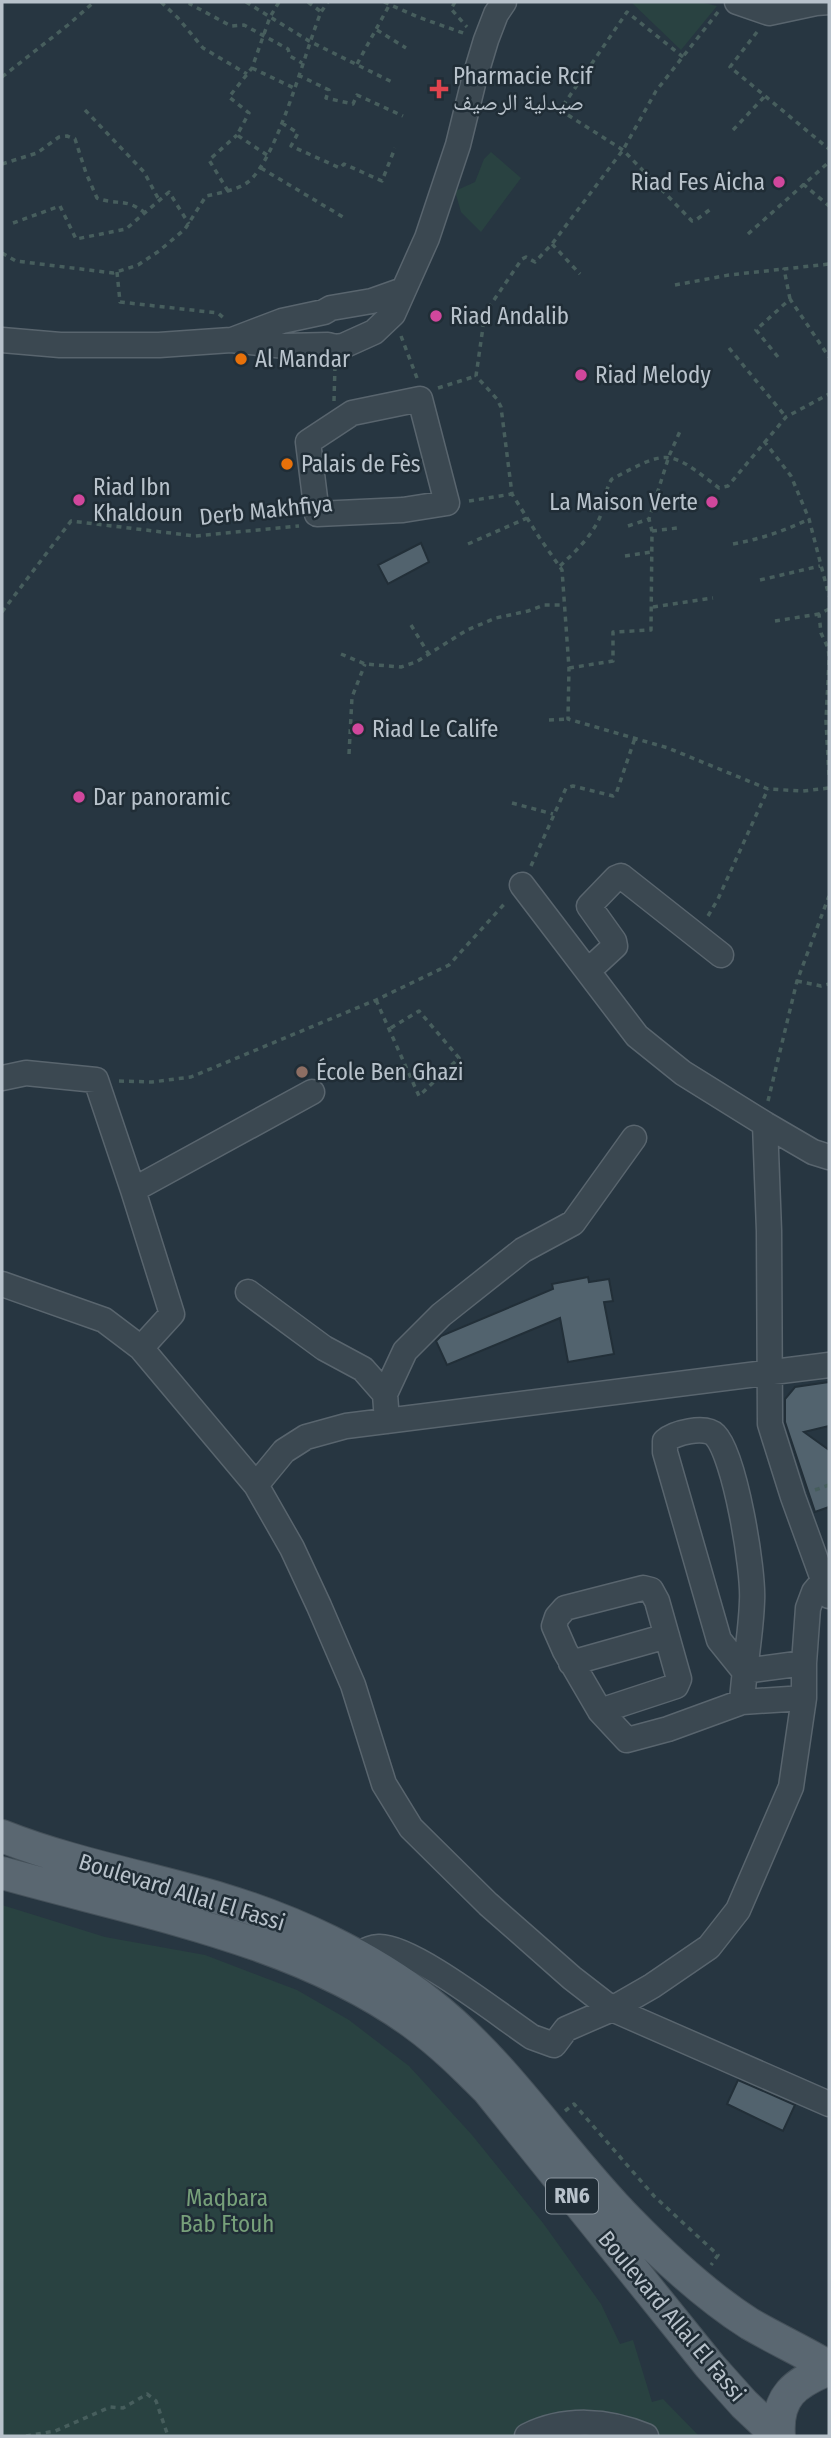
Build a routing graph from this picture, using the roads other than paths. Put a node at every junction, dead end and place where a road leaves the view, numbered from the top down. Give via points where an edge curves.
1 (504, 2) edge
2 (829, 2) edge
3 (728, 6) edge
4 (403, 290) junction
5 (331, 309) junction
6 (2, 340) edge
7 (231, 340) junction
8 (339, 343) junction
9 (428, 431) joint
10 (522, 885) road end
11 (721, 955) dead end
12 (589, 970) junction
13 (2, 1078) edge
14 (312, 1092) dead end
15 (765, 1124) junction
16 (634, 1138) dead end
17 (829, 1157) edge
18 (133, 1190) junction
19 (2, 1284) edge
20 (248, 1292) dead end
21 (141, 1348) junction
22 (829, 1365) edge
23 (771, 1373) junction
24 (385, 1394) junction
25 (387, 1421) junction
26 (256, 1485) junction
27 (828, 1585) edge
28 (667, 1636) junction
29 (572, 1662) junction
30 (804, 1663) junction
31 (744, 1671) junction
32 (804, 1698) junction
33 (742, 1702) junction
34 (600, 1711) junction
35 (2, 1836) edge
36 (2, 1872) edge
37 (350, 1968) junction
38 (612, 2010) junction
39 (829, 2104) edge
40 (829, 2368) edge
41 (527, 2436) edge
42 (646, 2436) edge
43 (779, 2436) edge

1 - 4 street via 482,39 458,145 427,238
2 - 3 street via 769,13
4 - 5 street
4 - 8 street via 385,324
5 - 7 street
5 - 8 street via 317,325 318,333
5 - 8 street via 352,313 356,320 357,328
6 - 7 street via 60,345
7 - 8 street via 285,346
9 - 9 street via 447,503 317,514 308,442 352,413 420,399
10 - 12 street
11 - 12 street via 621,876 589,906 615,946
12 - 15 street via 637,1036 683,1073
13 - 18 street via 26,1073 96,1080
14 - 18 street
15 - 17 street
15 - 23 street
16 - 24 street via 573,1223 523,1250 441,1315 405,1352
18 - 21 street via 172,1314
19 - 21 street via 104,1320
20 - 24 street via 324,1349 363,1369
21 - 26 street
22 - 23 street
23 - 25 street
23 - 27 street via 770,1424
24 - 25 street
25 - 26 street via 306,1437 284,1451
26 - 38 street via 319,1606 353,1685 384,1784 411,1828 488,1904
27 - 30 street via 814,1592 808,1608
28 - 29 street
28 - 29 street via 652,1590 643,1588 565,1608 554,1626
28 - 34 street via 679,1679 676,1686
29 - 34 street
30 - 31 street
30 - 32 street
31 - 31 street via 753,1599 744,1528 722,1446 716,1435 691,1430 665,1441 665,1452 719,1640
31 - 33 street
32 - 33 street
32 - 38 street via 791,1787 738,1910 709,1947
33 - 34 street via 626,1740
35 - 37 main road, Boulevard Allal El Fassi / RN6 via 224,1900 295,1927
36 - 37 main road, Boulevard Allal El Fassi / RN6 via 282,1953
37 - 38 street via 379,1947 404,1953 532,2037 554,2045 566,2029
37 - 40 main road, Boulevard Allal El Fassi / RN6 via 395,1979 429,2003 503,2075 629,2221 707,2294
37 - 43 main road, Boulevard Allal El Fassi / RN6 via 488,2090 709,2366
38 - 39 street
40 - 43 main road via 793,2389 782,2404
41 - 42 street via 570,2423 591,2423

